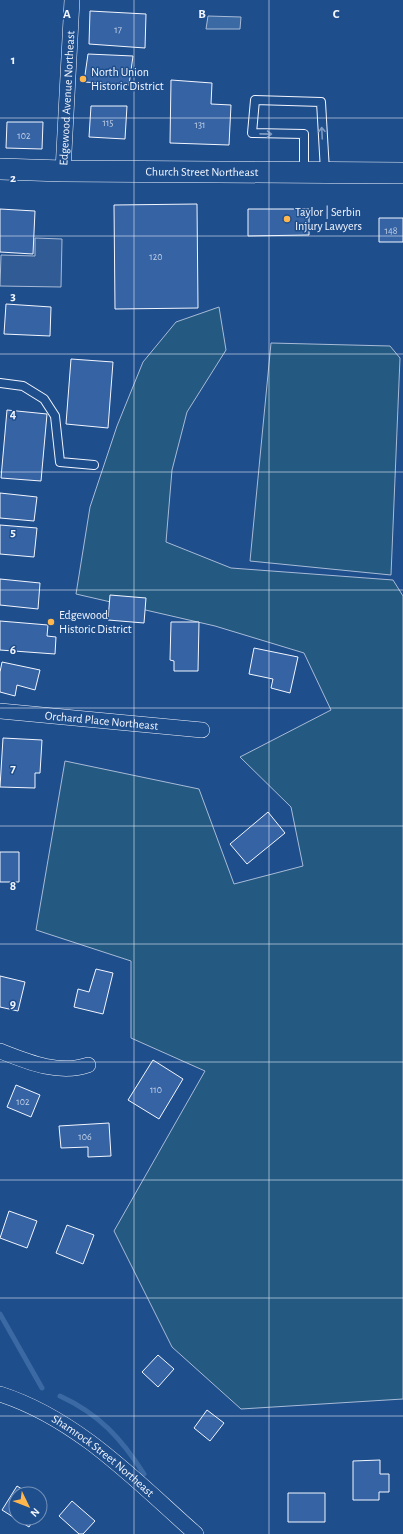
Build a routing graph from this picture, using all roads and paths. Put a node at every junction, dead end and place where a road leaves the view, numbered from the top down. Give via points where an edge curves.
1 (72, 0) edge
2 (0, 169) edge
3 (63, 171) junction
4 (304, 172) junction
5 (325, 172) junction
6 (403, 173) edge
7 (0, 383) edge
8 (94, 465) dead end
9 (0, 711) edge
10 (202, 730) dead end
11 (0, 1051) edge
12 (88, 1065) dead end
13 (0, 1394) edge
14 (196, 1534) edge

1 - 3 street, Edgewood Avenue Northeast
2 - 3 main road, Church Street Northeast
3 - 4 main road, Church Street Northeast
4 - 5 main road, Church Street Northeast
5 -> 4 lane via 321,102 255,100 252,133 304,134
5 - 6 main road, Church Street Northeast
7 - 8 lane via 23,386 44,399 55,416 60,462
9 - 10 street, Orchard Place Northeast
11 - 12 street via 29,1062 62,1069
13 - 14 street, Shamrock Street Northeast via 43,1411 87,1440

